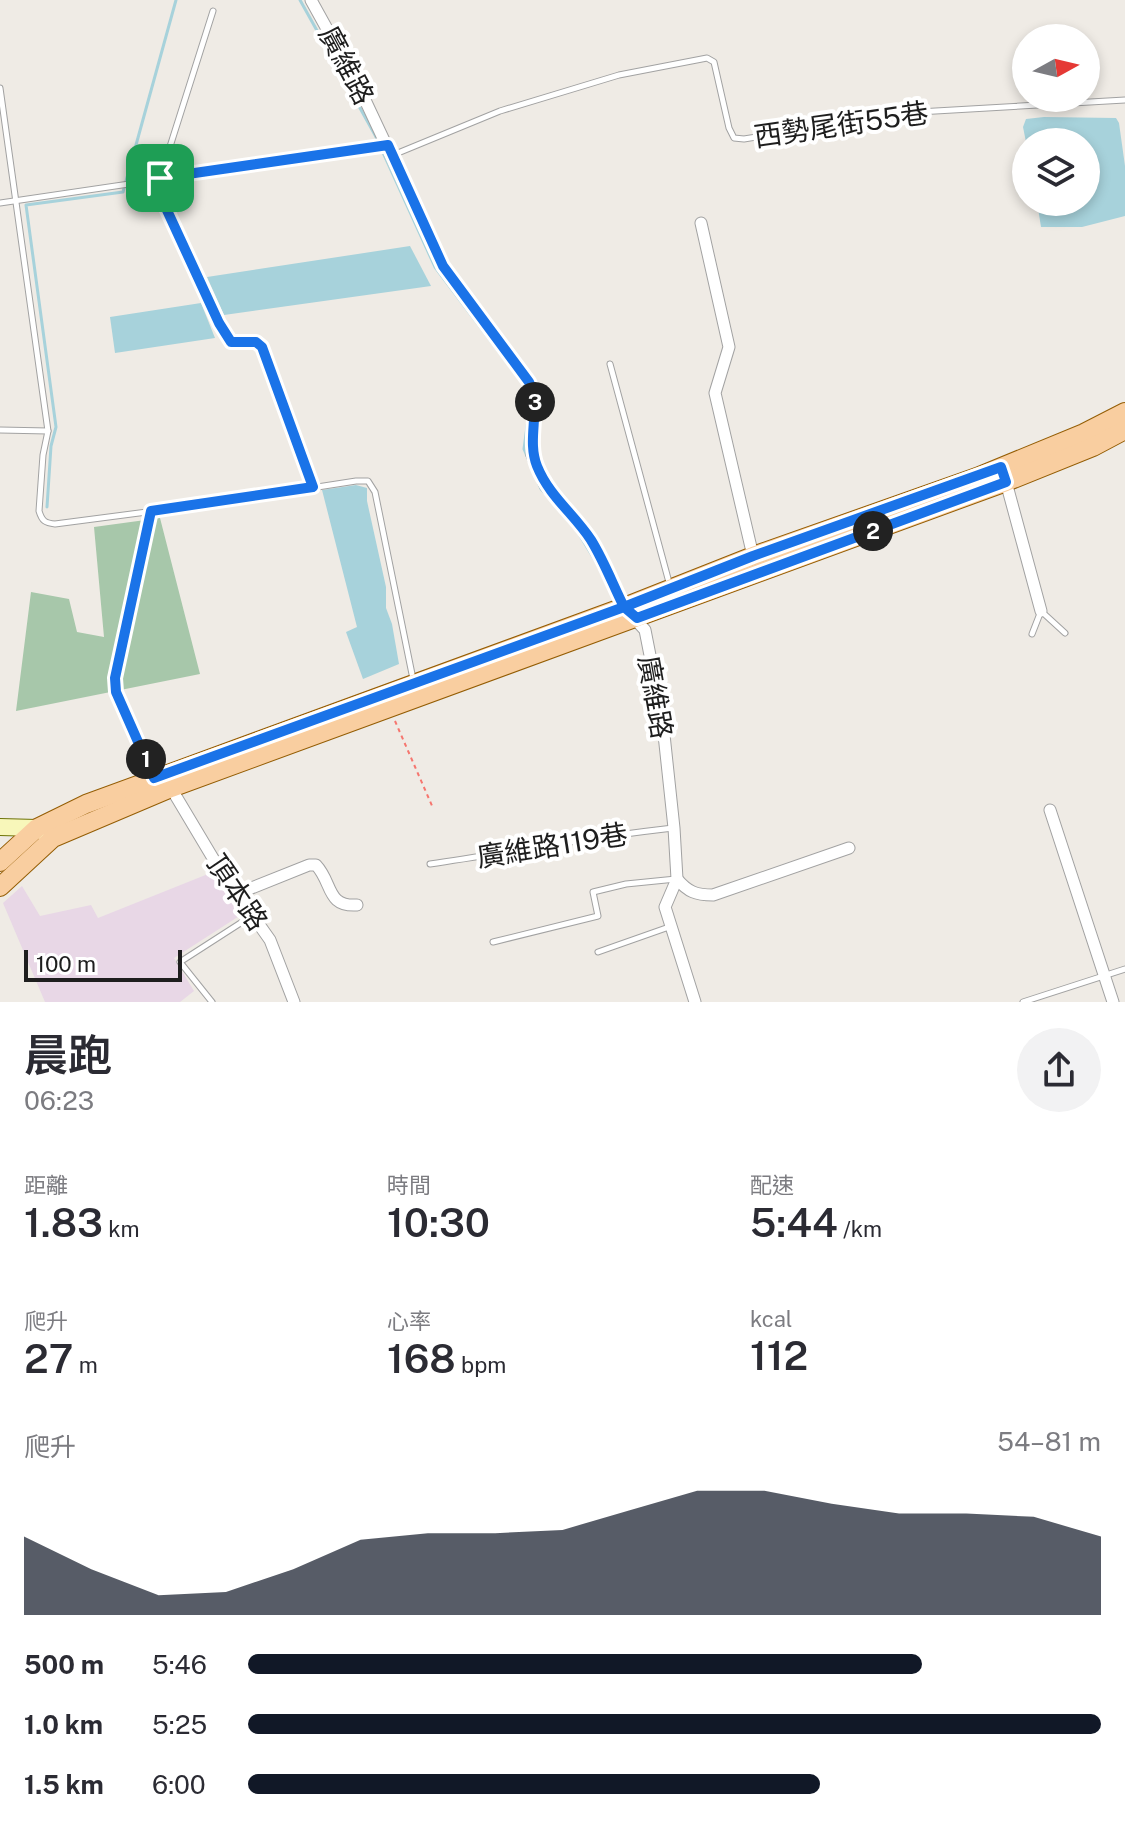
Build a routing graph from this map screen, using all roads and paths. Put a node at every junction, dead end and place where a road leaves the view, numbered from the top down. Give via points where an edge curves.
1 (311, 0) edge
2 (213, 11) dead end
3 (0, 88) edge
4 (1125, 100) edge
5 (390, 151) junction
6 (156, 179) junction
7 (16, 201) junction
8 (0, 203) edge
9 (701, 223) dead end
10 (610, 364) dead end
11 (1125, 412) edge
12 (0, 430) edge
13 (1125, 430) edge
14 (48, 431) junction
15 (1003, 475) junction
16 (313, 487) junction
17 (151, 511) junction
18 (753, 556) junction
19 (672, 596) junction
20 (1041, 611) junction
21 (630, 612) junction
22 (1065, 633) dead end
23 (1032, 634) dead end
24 (414, 683) junction
25 (389, 709) junction
26 (154, 778) junction
27 (171, 788) junction
28 (433, 808) dead end
29 (1050, 810) dead end
30 (0, 827) edge
31 (674, 828) junction
32 (45, 833) junction
33 (0, 845) edge
34 (849, 848) dead end
35 (28, 849) junction
36 (0, 862) edge
37 (430, 864) dead end
38 (677, 879) junction
39 (0, 887) edge
40 (239, 893) junction
41 (357, 905) dead end
42 (254, 915) junction
43 (669, 927) junction
44 (493, 942) dead end
45 (598, 952) dead end
46 (1125, 969) edge
47 (1104, 975) junction
48 (212, 1002) edge
49 (294, 1002) edge
50 (695, 1002) edge
51 (1023, 1002) edge
52 (1113, 1002) edge

1 - 5 street, 廣維路
2 - 6 lane
3 - 7 lane
4 - 5 lane, 西勢尾街55巷 via 901,113 734,138 714,62 707,58 619,75
5 - 6 lane
5 - 21 street, 廣維路 via 443,266 529,382 535,395 532,455 545,485 590,539
6 - 7 lane
6 - 16 lane via 184,252 231,342 262,347
7 - 8 lane
7 - 14 lane
9 - 18 street via 729,347 715,393
10 - 19 lane
11 - 15 main road
12 - 14 lane
13 - 15 main road via 1093,447
14 - 17 lane via 41,520 55,524
15 - 18 main road
15 - 19 main road
15 - 20 street
16 - 17 lane
16 - 24 lane via 368,481 375,492
17 - 26 lane via 115,678 116,692
18 - 19 main road
19 - 21 main road
20 - 22 lane
20 - 23 lane
21 - 24 main road
21 - 25 main road
21 - 31 street, 廣維路 via 645,630 662,716
24 - 26 main road
25 - 27 main road
25 - 28 path
26 - 32 main road via 86,804
27 - 32 main road
27 - 40 street, 頂本路
29 - 47 street
30 - 32 main road
31 - 37 lane, 廣維路119巷
31 - 38 street, 廣維路
32 - 35 main road
33 - 35 main road
34 - 38 street via 713,895 696,895
35 - 36 main road
35 - 39 main road
38 - 43 street, 廣維路 via 665,907
38 - 44 lane via 593,892 598,916
40 - 41 street via 316,865 335,900
40 - 42 street, 頂本路
42 - 48 lane via 180,962
42 - 49 street, 頂本路 via 270,940
43 - 45 lane
43 - 50 street, 廣維路
46 - 47 lane
47 - 51 lane
47 - 52 street

